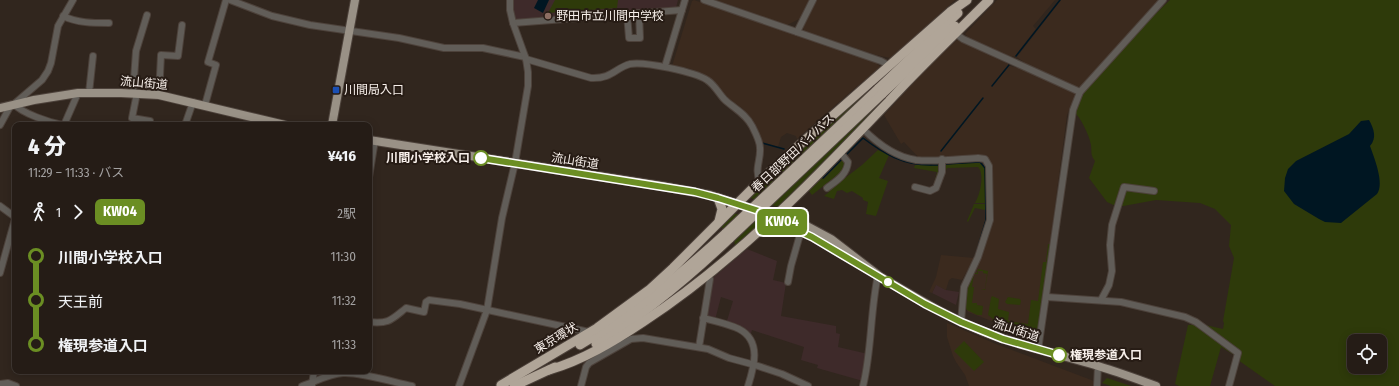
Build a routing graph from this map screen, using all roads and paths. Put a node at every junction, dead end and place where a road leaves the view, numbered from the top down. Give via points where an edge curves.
1 (73, 0) edge
2 (226, 0) edge
3 (230, 0) edge
4 (355, 0) edge
5 (510, 0) edge
6 (685, 0) edge
7 (704, 0) edge
8 (814, 0) edge
9 (967, 0) edge
10 (972, 0) edge
11 (982, 0) edge
12 (989, 0) edge
13 (1163, 0) edge
14 (682, 10) junction
15 (639, 13) junction
16 (627, 14) junction
17 (147, 15) dead end
18 (63, 16) junction
19 (109, 23) dead end
20 (513, 23) junction
21 (182, 25) dead end
22 (350, 32) junction
23 (798, 32) junction
24 (956, 34) junction
25 (93, 56) dead end
26 (525, 58) junction
27 (666, 63) dead end
28 (890, 66) junction
29 (880, 92) junction
30 (1080, 92) junction
31 (78, 93) junction
32 (89, 93) junction
33 (135, 93) junction
34 (159, 94) junction
35 (193, 102) junction
36 (13, 105) junction
37 (205, 105) junction
38 (0, 108) edge
39 (55, 122) edge
40 (64, 122) edge
41 (150, 122) edge
42 (186, 122) edge
43 (273, 122) edge
44 (333, 122) edge
45 (0, 125) edge
46 (863, 129) junction
47 (372, 140) edge
48 (840, 152) junction
49 (942, 159) junction
50 (515, 163) junction
51 (760, 181) junction
52 (915, 187) dead end
53 (827, 188) dead end
54 (1154, 191) dead end
55 (718, 198) junction
56 (737, 204) junction
57 (0, 206) edge
58 (12, 216) edge
59 (775, 216) junction
60 (718, 222) junction
61 (12, 229) edge
62 (801, 231) junction
63 (728, 236) junction
64 (0, 271) edge
65 (707, 275) junction
66 (878, 275) junction
67 (788, 282) dead end
68 (1047, 297) junction
69 (1101, 300) junction
70 (487, 310) junction
71 (703, 318) junction
72 (372, 322) edge
73 (961, 322) junction
74 (589, 332) junction
75 (699, 347) junction
76 (1038, 350) junction
77 (755, 365) junction
78 (1098, 366) junction
79 (549, 370) junction
80 (314, 374) edge
81 (338, 374) edge
82 (351, 374) edge
83 (0, 384) edge
84 (312, 384) edge
85 (14, 386) edge
86 (302, 386) edge
87 (412, 386) edge
88 (459, 386) edge
89 (500, 386) edge
90 (514, 386) edge
91 (581, 386) edge
92 (748, 386) edge
93 (808, 386) edge
94 (863, 386) edge
95 (1097, 386) edge
96 (1156, 386) edge
97 (1230, 386) edge

1 - 18 street
2 - 37 street via 208,62 216,65
3 - 22 street via 290,21
4 - 22 main road
5 - 20 street
6 - 14 street
7 - 23 street
8 - 23 street
9 - 28 highway, 東京環状
10 - 29 highway, 春日部野田バイパス
11 - 29 highway, 春日部野田バイパス
12 - 24 highway
13 - 30 street
14 - 15 street
14 - 27 street
15 - 16 street
15 - 16 street via 640,38 629,38
16 - 20 street
17 - 33 street via 136,51
18 - 19 street via 86,22
18 - 36 street via 58,26 48,71 42,80
20 - 26 street
21 - 34 street via 178,56 160,55
22 - 26 street via 399,38 444,48 483,48
22 - 44 main road
23 - 28 street
24 - 30 street
24 - 46 highway
25 - 32 street
26 - 50 street via 528,86
26 - 51 street via 598,79 636,63 687,71 709,81 724,100 743,114 751,125 759,143 757,175
28 - 51 highway, 東京環状
29 - 63 highway, 春日部野田バイパス, bridge
30 - 68 street via 1073,110
31 - 32 main road, 流山街道
31 - 36 main road, 流山街道
31 - 40 street
32 - 33 main road, 流山街道
33 - 34 main road, 流山街道
33 - 41 street via 132,118
34 - 35 main road, 流山街道
35 - 37 main road, 流山街道
35 - 42 street
36 - 38 main road, 流山街道
36 - 39 street
36 - 45 street
37 - 43 main road, 流山街道
46 - 48 highway
46 - 49 street via 882,146 908,158
47 - 50 main road, 流山街道
48 - 53 street via 848,162 846,170
48 - 59 highway
49 - 52 street via 942,172 936,188 930,191
49 - 73 street via 984,159 989,166 990,220 978,257 964,287
50 - 55 main road, 流山街道 via 695,192
50 - 70 street via 502,218
51 - 56 highway, 東京環状
54 - 69 street via 1124,187 1112,225 1112,271 1109,285
55 - 56 main road, 流山街道
55 - 60 highway via 722,209
56 - 59 main road, 流山街道
56 - 60 highway, 東京環状
57 - 58 street
59 - 62 main road, 流山街道 via 784,224
59 - 65 highway
59 - 66 main road, 流山街道 via 790,218 826,235
60 - 74 highway, 東京環状 via 656,284
61 - 64 street
62 - 66 main road, 流山街道
62 - 67 street via 790,266
63 - 79 highway, 春日部野田バイパス via 682,282 633,320 594,346
63 - 89 highway, 春日部野田バイパス via 612,326 567,353
65 - 71 street via 710,279
65 - 79 highway via 660,311 617,339 568,364
66 - 73 main road, 流山街道 via 925,304
66 - 94 street via 868,368
68 - 69 street
68 - 76 street
69 - 97 street via 1148,307 1196,322 1238,353
70 - 72 street via 429,300 424,312 406,308 389,321
70 - 74 street
70 - 88 street
71 - 75 street
71 - 77 street via 747,334 755,349
73 - 76 main road, 流山街道
74 - 89 highway, 東京環状
75 - 77 street
75 - 91 street via 631,338 589,364
76 - 78 main road, 流山街道
77 - 92 street
77 - 93 street
78 - 95 street
78 - 96 main road, 流山街道
79 - 90 highway, 春日部野田バイパス
80 - 84 street
81 - 84 street via 324,377
82 - 87 street
83 - 85 street via 8,383
84 - 86 street

